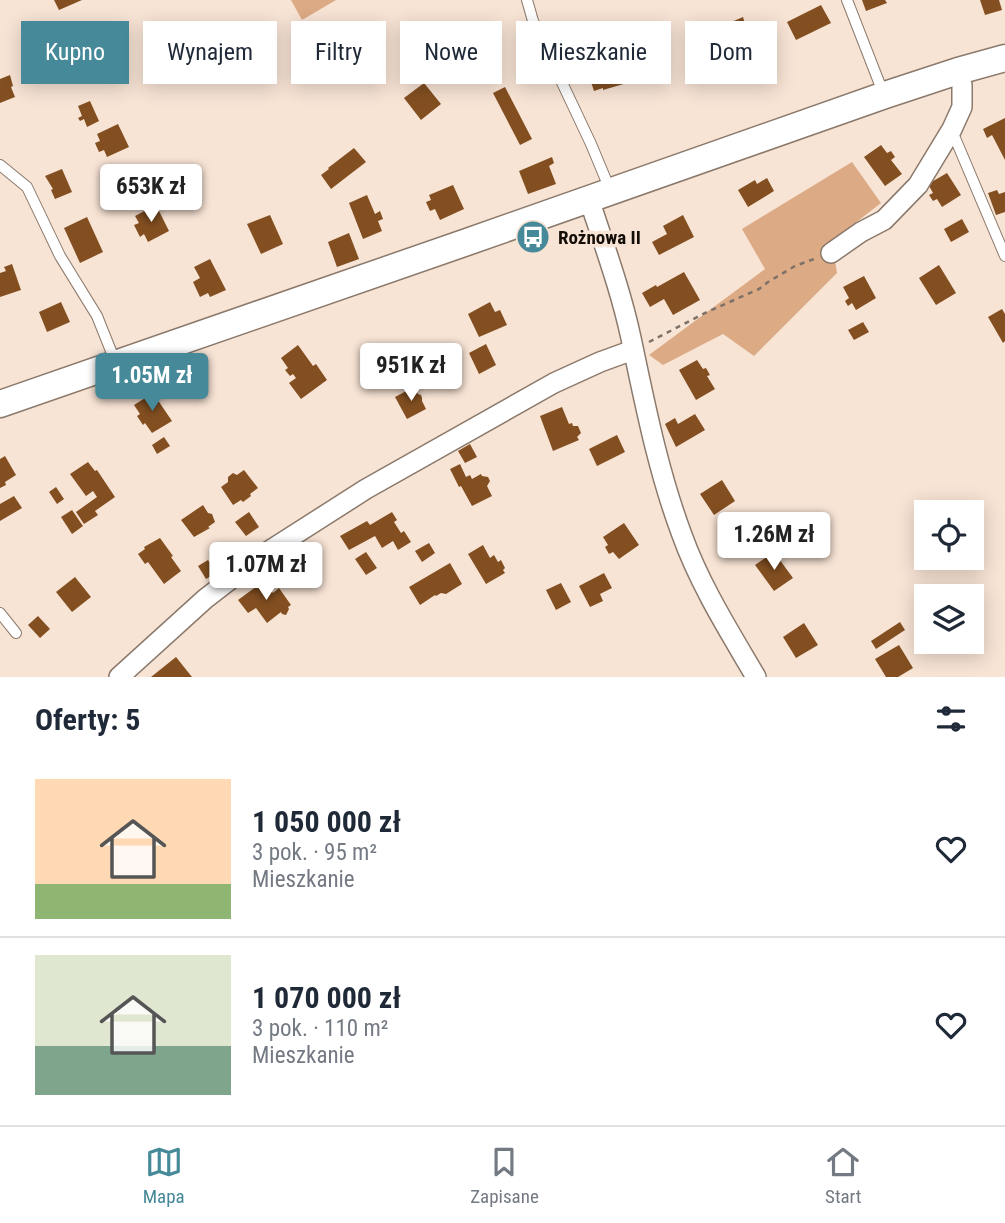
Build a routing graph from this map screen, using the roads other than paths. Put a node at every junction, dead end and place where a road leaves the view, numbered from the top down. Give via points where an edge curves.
1 (527, 0) edge
2 (847, 0) edge
3 (1005, 58) edge
4 (958, 71) junction
5 (885, 95) junction
6 (952, 129) junction
7 (0, 165) edge
8 (600, 196) junction
9 (831, 253) road end
10 (1005, 256) edge
11 (633, 350) junction
12 (116, 363) junction
13 (0, 404) edge
14 (0, 613) edge
15 (16, 633) dead end
16 (119, 677) edge
17 (756, 677) edge

1 - 8 lane via 591,144
2 - 5 lane
3 - 4 main road
4 - 5 main road
4 - 6 street via 962,107
5 - 8 main road
6 - 9 street via 918,185 884,220
6 - 10 lane
7 - 12 lane via 27,187 60,256 97,316
8 - 11 street via 613,275
8 - 12 main road
11 - 16 street via 554,383 355,496 258,558
11 - 17 street via 682,535 704,588
12 - 13 main road
14 - 15 lane

